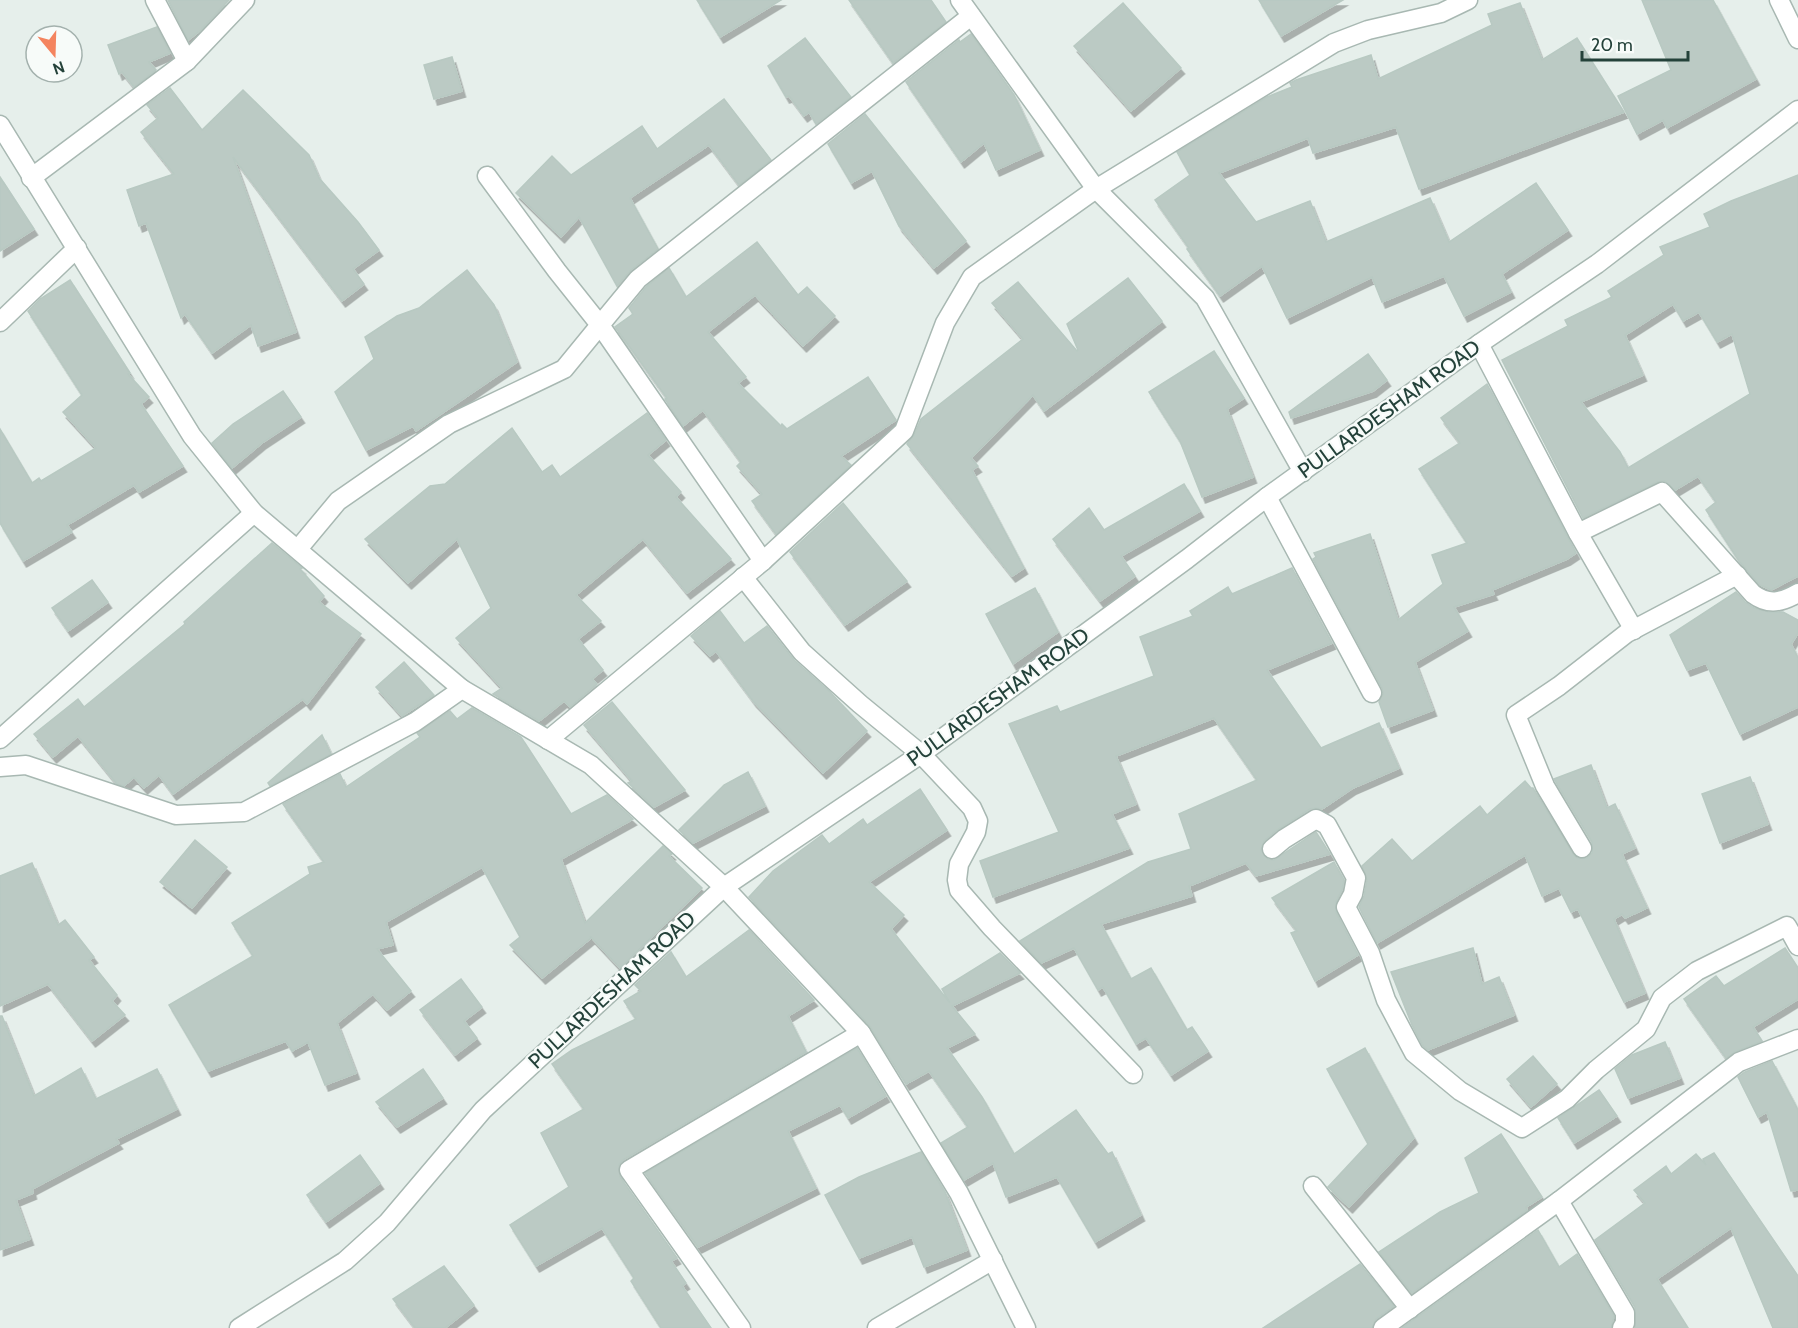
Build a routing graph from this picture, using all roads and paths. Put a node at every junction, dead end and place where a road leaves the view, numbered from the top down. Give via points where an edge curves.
1 (154, 0) edge
2 (245, 0) edge
3 (960, 0) edge
4 (1468, 0) edge
5 (1779, 0) edge
6 (971, 16) junction
7 (1798, 39) edge
8 (187, 61) junction
9 (1798, 111) edge
10 (0, 125) edge
11 (487, 176) dead end
12 (31, 178) junction
13 (1096, 189) junction
14 (77, 248) junction
15 (0, 322) edge
16 (600, 325) junction
17 (1479, 344) junction
18 (1303, 472) junction
19 (1267, 497) junction
20 (254, 513) junction
21 (1578, 533) junction
22 (298, 549) junction
23 (763, 561) junction
24 (1737, 575) junction
25 (743, 577) junction
26 (1798, 593) edge
27 (1634, 630) junction
28 (462, 689) junction
29 (1372, 693) dead end
30 (0, 739) edge
31 (548, 740) junction
32 (921, 754) junction
33 (0, 767) edge
34 (1582, 848) dead end
35 (1272, 849) dead end
36 (724, 887) junction
37 (1798, 946) edge
38 (861, 1033) junction
39 (1798, 1039) edge
40 (1133, 1074) dead end
41 (1313, 1186) dead end
42 (1559, 1201) junction
43 (993, 1260) junction
44 (1410, 1309) junction
45 (239, 1328) edge
46 (741, 1328) edge
47 (877, 1328) edge
48 (1026, 1328) edge
49 (1383, 1328) edge
50 (1622, 1328) edge

1 - 8 street
2 - 8 street
3 - 6 street
4 - 13 street via 1441,14 1368,30 1334,43
5 - 7 street
6 - 13 street
6 - 16 street via 638,279
8 - 12 street
9 - 17 street, PULLARDESHAM ROAD via 1598,264
10 - 12 street
11 - 16 street
12 - 14 street
13 - 18 street via 1205,298
13 - 23 street via 972,276 945,324 904,431
14 - 15 street
14 - 20 street via 192,436
16 - 22 street via 564,369 449,424 338,501
16 - 23 street
17 - 18 street, PULLARDESHAM ROAD
17 - 21 street
18 - 19 street, PULLARDESHAM ROAD
19 - 29 street
19 - 32 street, PULLARDESHAM ROAD
20 - 22 street
20 - 30 street
21 - 24 street via 1662,492
21 - 27 street
22 - 28 street
23 - 25 street
24 - 26 street via 1761,600 1783,601
24 - 27 street
25 - 31 street
25 - 32 street via 802,652
27 - 34 street via 1516,715 1545,786
28 - 31 street
28 - 33 street via 415,722 244,812 176,815 26,765
31 - 36 street via 591,765
32 - 36 street, PULLARDESHAM ROAD
32 - 40 street via 972,808 978,821 959,864 959,890
35 - 37 street via 1316,819 1327,825 1356,878 1347,908 1370,953 1386,1000 1414,1053 1460,1091 1522,1128 1567,1099 1646,1029 1662,998 1697,971 1787,926
36 - 38 street
36 - 45 street, PULLARDESHAM ROAD via 483,1110 387,1223 345,1261
38 - 43 street via 953,1183
38 - 46 street via 629,1170
39 - 42 street via 1739,1062
41 - 44 street
42 - 44 street
42 - 50 street via 1625,1314
43 - 47 street
43 - 48 street
44 - 49 street

